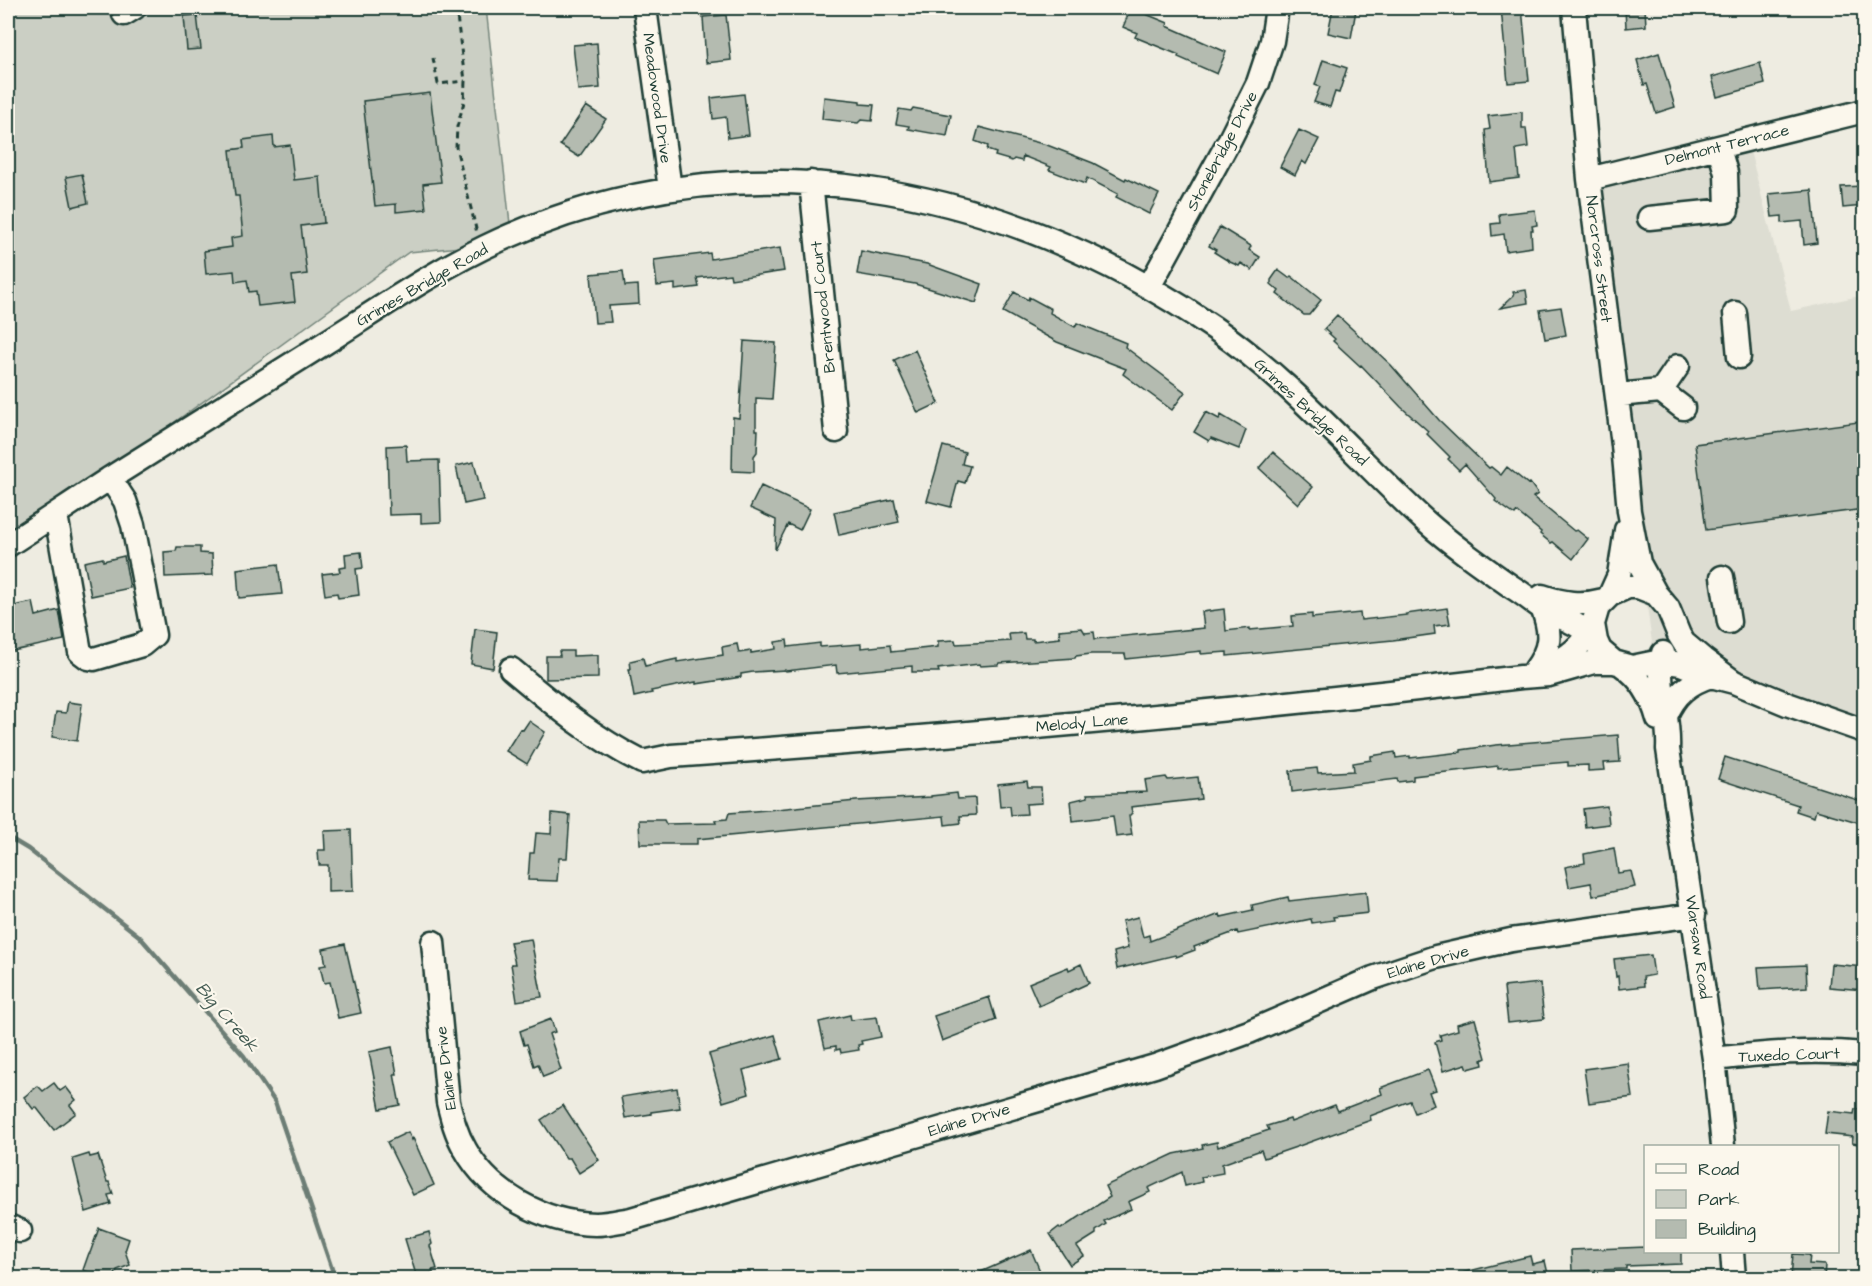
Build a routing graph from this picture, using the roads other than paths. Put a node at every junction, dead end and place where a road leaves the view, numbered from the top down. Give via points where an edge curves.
1 (645, 8) edge
2 (1276, 8) edge
3 (1574, 8) edge
4 (1864, 111) edge
5 (1719, 148) junction
6 (1589, 179) junction
7 (811, 182) junction
8 (670, 189) junction
9 (1649, 218) dead end
10 (1149, 286) junction
11 (1735, 313) dead end
12 (1739, 357) dead end
13 (1678, 366) dead end
14 (1660, 391) junction
15 (1617, 395) junction
16 (1683, 408) dead end
17 (836, 431) dead end
18 (110, 478) junction
19 (1629, 511) junction
20 (56, 515) junction
21 (8, 545) edge
22 (1722, 578) dead end
23 (1517, 590) junction
24 (1656, 594) junction
25 (1606, 597) junction
26 (1542, 608) junction
27 (1671, 617) junction
28 (1730, 622) dead end
29 (1593, 633) junction
30 (1658, 659) junction
31 (1618, 663) junction
32 (511, 669) dead end
33 (1528, 673) junction
34 (1711, 676) junction
35 (1734, 682) junction
36 (1666, 716) junction
37 (1864, 731) edge
38 (1668, 749) junction
39 (1694, 915) junction
40 (433, 942) dead end
41 (1864, 1054) edge
42 (1714, 1059) junction
43 (1723, 1145) edge
44 (1732, 1253) edge
45 (1734, 1278) edge

1 - 8 street, Meadowood Drive
2 - 10 street, Stonebridge Drive via 1272,41 1258,84
3 - 6 street, Norcross Street
4 - 5 street, Delmont Terrace
5 - 6 street, Delmont Terrace
5 - 9 street via 1726,173 1727,210
6 - 15 street, Norcross Street
7 - 8 street, Grimes Bridge Road via 739,182
7 - 10 street, Grimes Bridge Road via 905,194 975,211 1064,244
7 - 17 street, Brentwood Court
8 - 18 street, Grimes Bridge Road via 605,202 551,219 439,271
10 - 23 street, Grimes Bridge Road via 1216,329 1277,377 1424,520 1472,560
11 - 12 street
13 - 14 street
14 - 15 street
14 - 16 street
15 - 19 street, Norcross Street
18 - 20 street, Grimes Bridge Road
18 - 20 street via 125,501 141,564 154,635 142,645 94,659 80,652
19 - 24 street, Norcross Street via 1639,563
19 - 25 street, Norcross Street via 1621,569
20 - 21 street, Grimes Bridge Road
22 - 28 street
23 - 25 street, Grimes Bridge Road via 1566,603 1585,604
23 - 26 street, Grimes Bridge Road
24 - 25 street, Grimes Bridge Road via 1628,587
24 - 27 street
25 - 29 street via 1595,615
26 - 29 street, Grimes Bridge Road
26 - 33 street via 1549,640 1545,655
27 - 30 street via 1671,638
27 - 35 street via 1684,643
29 - 31 street, Grimes Bridge Road via 1600,650
29 - 33 street, Melody Lane via 1567,657
30 - 31 street via 1632,667
30 - 34 street
30 - 36 street, Warsaw Road
31 - 33 street, Melody Lane via 1585,664 1549,675
31 - 38 street, Warsaw Road via 1638,678 1652,699
32 - 33 street, Melody Lane via 568,716 612,747 642,762 671,756 1213,711
34 - 35 street
34 - 36 street via 1683,690
35 - 37 street
36 - 38 street, Warsaw Road
38 - 39 street, Warsaw Road
39 - 40 street, Elaine Drive via 1511,940 1436,957 1372,978 1249,1032 1155,1066 631,1219 597,1224 561,1220 525,1206 490,1182 465,1149 448,1102
39 - 42 street, Warsaw Road
41 - 42 street, Tuxedo Court via 1816,1051
42 - 43 street, Warsaw Road
44 - 45 street

